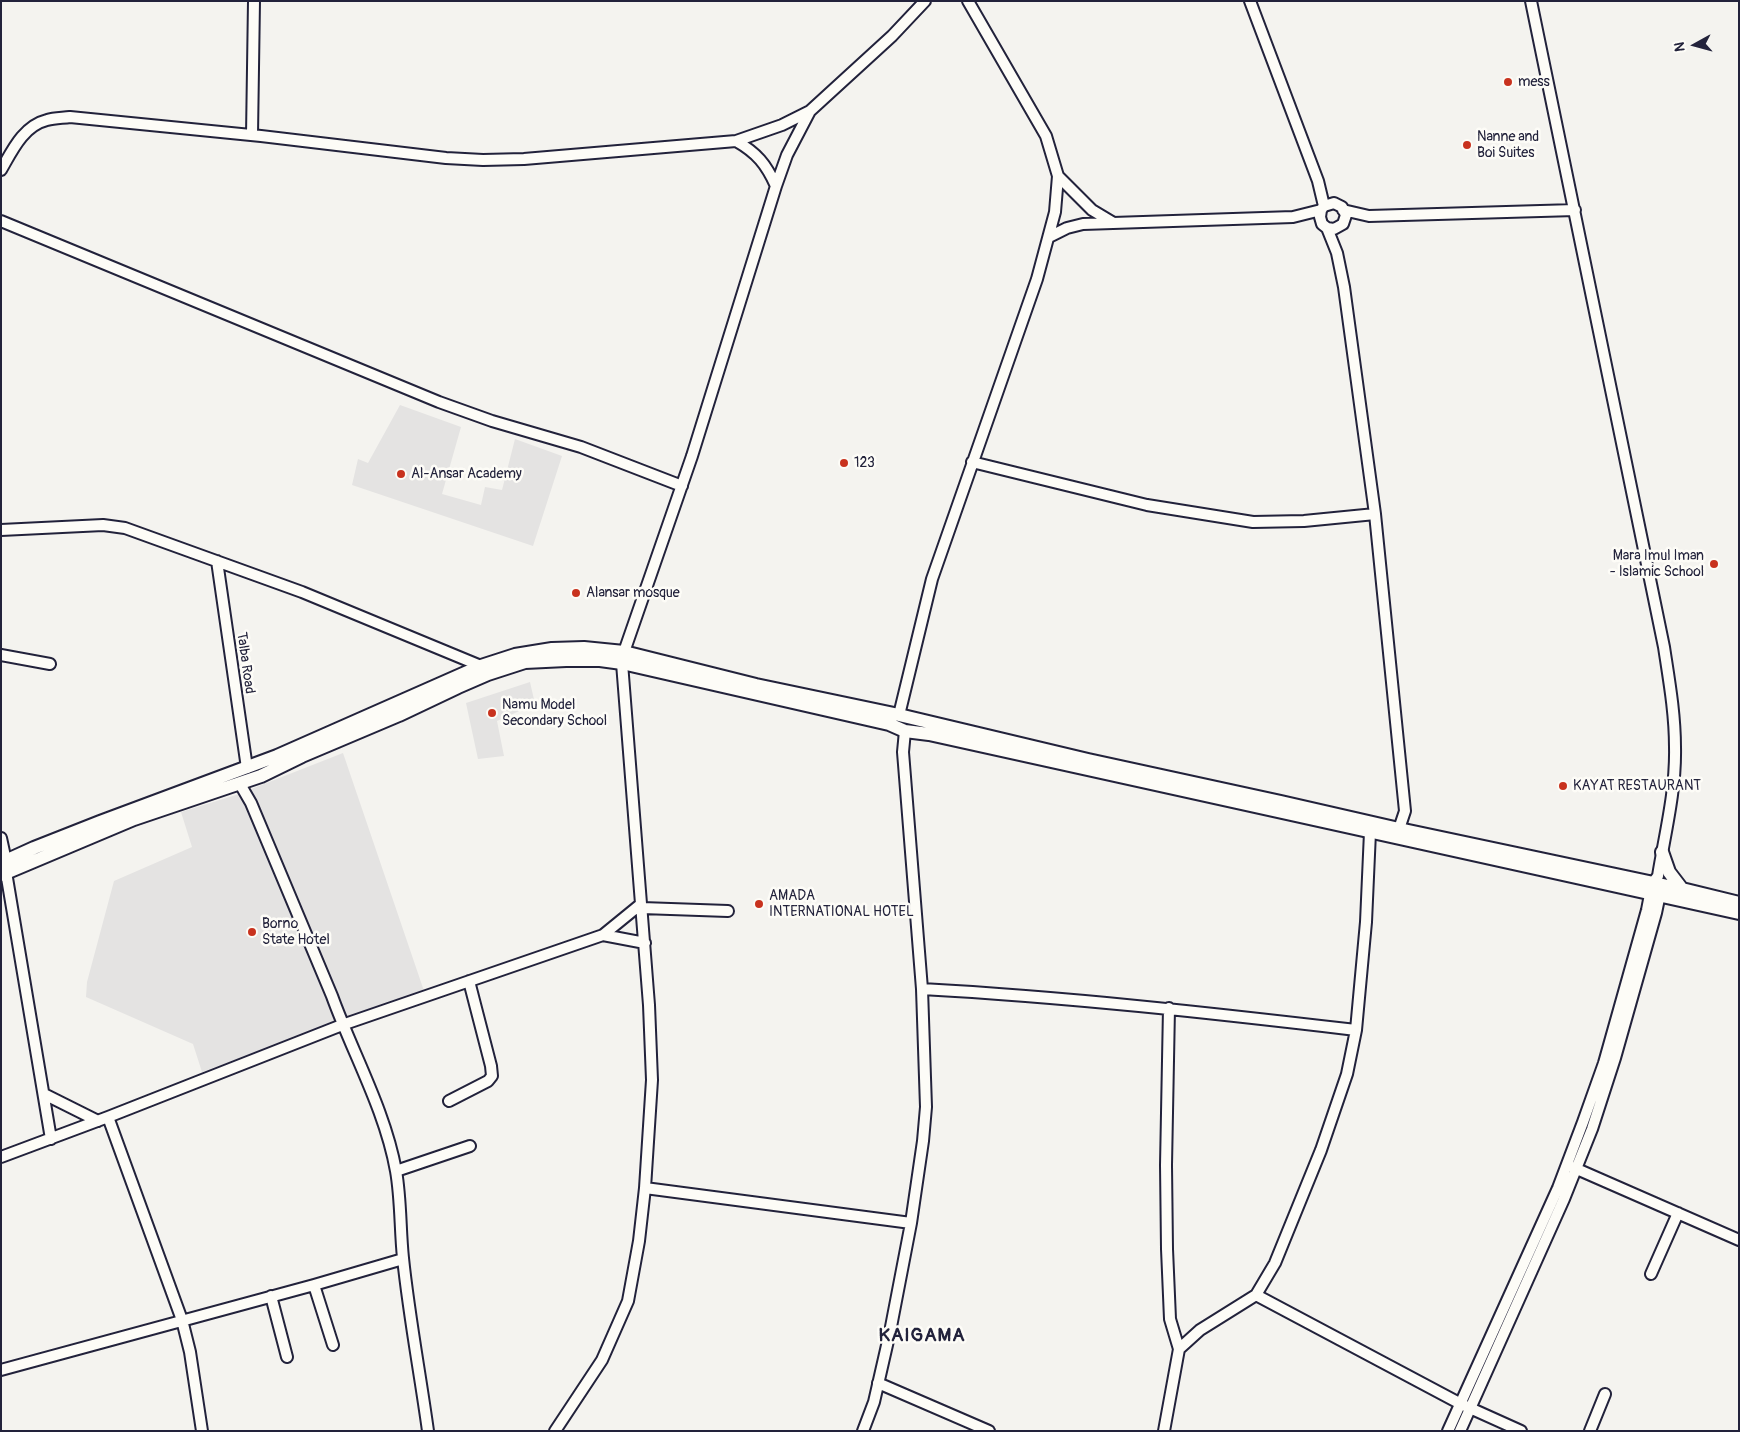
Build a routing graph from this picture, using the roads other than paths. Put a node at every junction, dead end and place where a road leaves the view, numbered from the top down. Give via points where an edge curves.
1 (254, 1) edge
2 (925, 1) edge
3 (968, 1) edge
4 (1250, 1) edge
5 (1531, 1) edge
6 (810, 112) junction
7 (252, 135) junction
8 (736, 141) junction
9 (1, 170) edge
10 (1058, 176) junction
11 (776, 186) junction
12 (1331, 207) junction
13 (1575, 210) junction
14 (1370, 216) junction
15 (1293, 217) junction
16 (1, 221) edge
17 (1112, 222) junction
18 (1325, 226) junction
19 (1341, 226) junction
20 (1049, 237) junction
21 (1337, 253) junction
22 (972, 462) junction
23 (682, 486) junction
24 (1375, 514) junction
25 (1, 530) edge
26 (217, 561) junction
27 (1, 655) edge
28 (623, 658) junction
29 (50, 664) dead end
30 (480, 666) junction
31 (899, 715) junction
32 (905, 731) junction
33 (247, 768) junction
34 (240, 784) junction
35 (1399, 829) junction
36 (1370, 832) junction
37 (1, 838) edge
38 (1662, 852) junction
39 (4, 868) edge
40 (1656, 887) junction
41 (1682, 889) junction
42 (1739, 903) edge
43 (642, 906) junction
44 (728, 910) dead end
45 (1739, 913) edge
46 (603, 935) junction
47 (645, 943) junction
48 (469, 981) junction
49 (922, 989) junction
50 (1169, 1008) junction
51 (342, 1025) junction
52 (1356, 1030) junction
53 (44, 1094) junction
54 (449, 1101) dead end
55 (103, 1119) junction
56 (51, 1139) junction
57 (470, 1146) dead end
58 (1, 1157) edge
59 (1572, 1166) junction
60 (396, 1171) junction
61 (645, 1188) junction
62 (1678, 1213) junction
63 (910, 1223) junction
64 (1739, 1240) edge
65 (403, 1259) junction
66 (1652, 1274) dead end
67 (314, 1285) junction
68 (1256, 1295) junction
69 (271, 1296) junction
70 (182, 1320) junction
71 (333, 1345) dead end
72 (1179, 1349) junction
73 (287, 1357) dead end
74 (1, 1370) edge
75 (878, 1383) junction
76 (1605, 1394) dead end
77 (1466, 1406) junction
78 (202, 1431) edge
79 (428, 1431) edge
80 (555, 1431) edge
81 (864, 1431) edge
82 (989, 1431) edge
83 (1164, 1431) edge
84 (1448, 1431) edge
85 (1460, 1431) edge
86 (1521, 1431) edge
87 (1590, 1431) edge

1 - 7 street
2 - 6 street
3 - 10 street via 1046,136
4 - 12 street via 1318,182
5 - 13 street
6 - 8 street
6 - 11 street via 787,155
7 - 8 street via 483,160 534,159
7 - 9 street via 70,117 46,120 27,130
8 - 11 street via 767,166
10 - 17 street via 1092,210
10 - 20 street
11 - 23 street
12 - 14 street
12 - 15 street
12 - 18 street via 1320,217
12 - 19 street via 1346,215
13 - 14 street
13 - 38 street via 1672,700 1676,747 1670,817
14 - 19 street
15 - 17 street
15 - 18 street
16 - 23 street via 438,402 582,447
17 - 20 street via 1083,224
18 - 19 street via 1334,229
18 - 21 street
19 - 21 street
20 - 22 street
21 - 24 street
22 - 24 street via 1147,505 1253,522
22 - 31 street via 932,579
23 - 28 street
24 - 35 street via 1405,811
25 - 26 street via 103,525 125,528
26 - 30 street via 302,592
26 - 33 street, Talba Road
27 - 29 street
28 - 30 main road via 584,648 552,649 515,655
28 - 31 main road
28 - 32 main road via 889,724
28 - 34 main road via 525,662 488,674
28 - 43 street
30 - 33 main road
31 - 35 main road
32 - 36 main road
32 - 49 street via 903,752
33 - 39 main road via 34,848
34 - 39 main road via 134,819
34 - 51 street
35 - 40 main road
36 - 40 main road
36 - 52 street
37 - 39 street
38 - 40 street
38 - 41 main road via 1665,863
39 - 53 street
40 - 41 main road
40 - 45 main road
40 - 59 street
41 - 42 main road
43 - 44 street
43 - 46 street
43 - 47 street
46 - 47 street
46 - 48 street
47 - 61 street via 652,1080
48 - 51 street
48 - 54 street via 492,1076
49 - 50 street
49 - 63 street via 926,1107
50 - 52 street
50 - 72 street via 1167,1249 1170,1319
51 - 55 street
51 - 60 street via 379,1112
52 - 68 street via 1346,1074 1321,1150 1275,1262
53 - 55 street
53 - 56 street
55 - 56 street
55 - 70 street
56 - 58 street
57 - 60 street
59 - 62 street
59 - 77 street via 1506,1306
60 - 65 street
61 - 63 street
61 - 80 street via 628,1301 602,1360
62 - 64 street
62 - 66 street
63 - 75 street
65 - 67 street
65 - 79 street
67 - 69 street
67 - 71 street
68 - 72 street via 1200,1330
68 - 77 street
69 - 70 street
69 - 73 street
70 - 74 street
70 - 78 street
72 - 83 street
75 - 81 street
75 - 82 street
76 - 87 street
77 - 84 street
77 - 85 street
77 - 86 street

